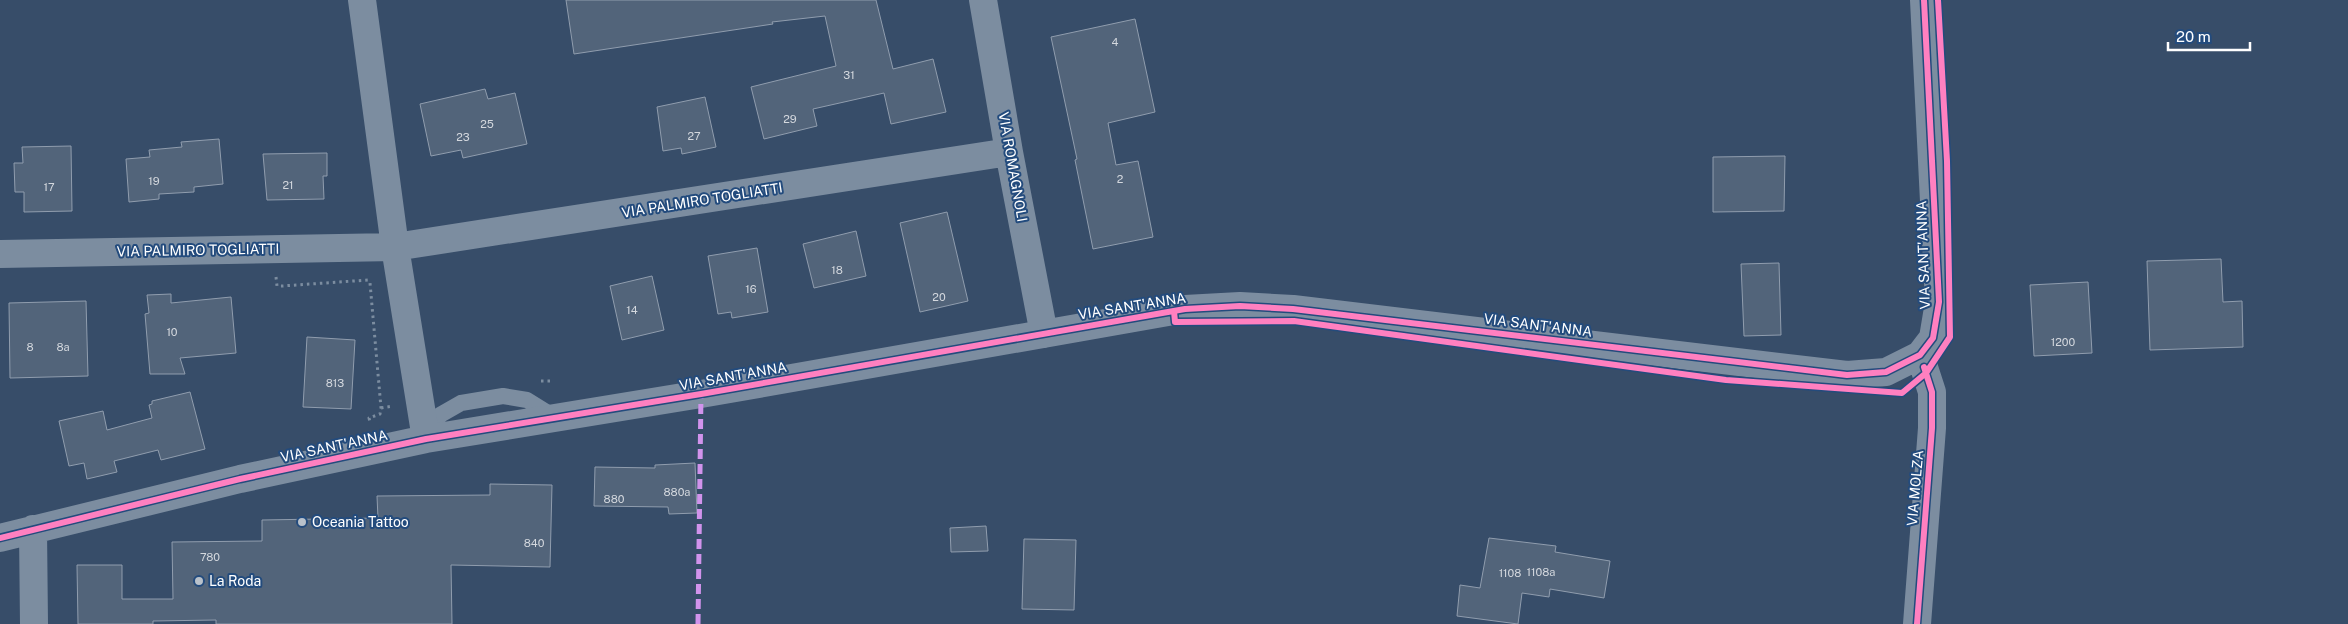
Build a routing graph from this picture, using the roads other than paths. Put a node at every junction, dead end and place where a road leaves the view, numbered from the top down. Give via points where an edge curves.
1 (362, 0) edge
2 (983, 0) edge
3 (1924, 0) edge
4 (1009, 152) junction
5 (395, 247) junction
6 (0, 254) edge
7 (1044, 334) junction
8 (1920, 355) junction
9 (426, 438) junction
10 (33, 529) junction
11 (0, 538) edge
12 (34, 624) edge
13 (1917, 624) edge

1 - 5 street
2 - 4 street, VIA ROMAGNOLI
3 - 8 street, VIA SANT'ANNA via 1939,302 1933,338
4 - 5 street, VIA PALMIRO TOGLIATTI
4 - 7 street, VIA ROMAGNOLI
5 - 6 street, VIA PALMIRO TOGLIATTI
5 - 9 street
7 - 8 street, VIA SANT'ANNA via 1185,309 1240,306 1293,309 1847,375 1886,372
7 - 9 street, VIA SANT'ANNA
8 - 13 street, VIA MOLZA via 1932,392 1932,428
9 - 10 street, VIA SANT'ANNA
10 - 11 street, VIA SANT'ANNA
10 - 12 street

